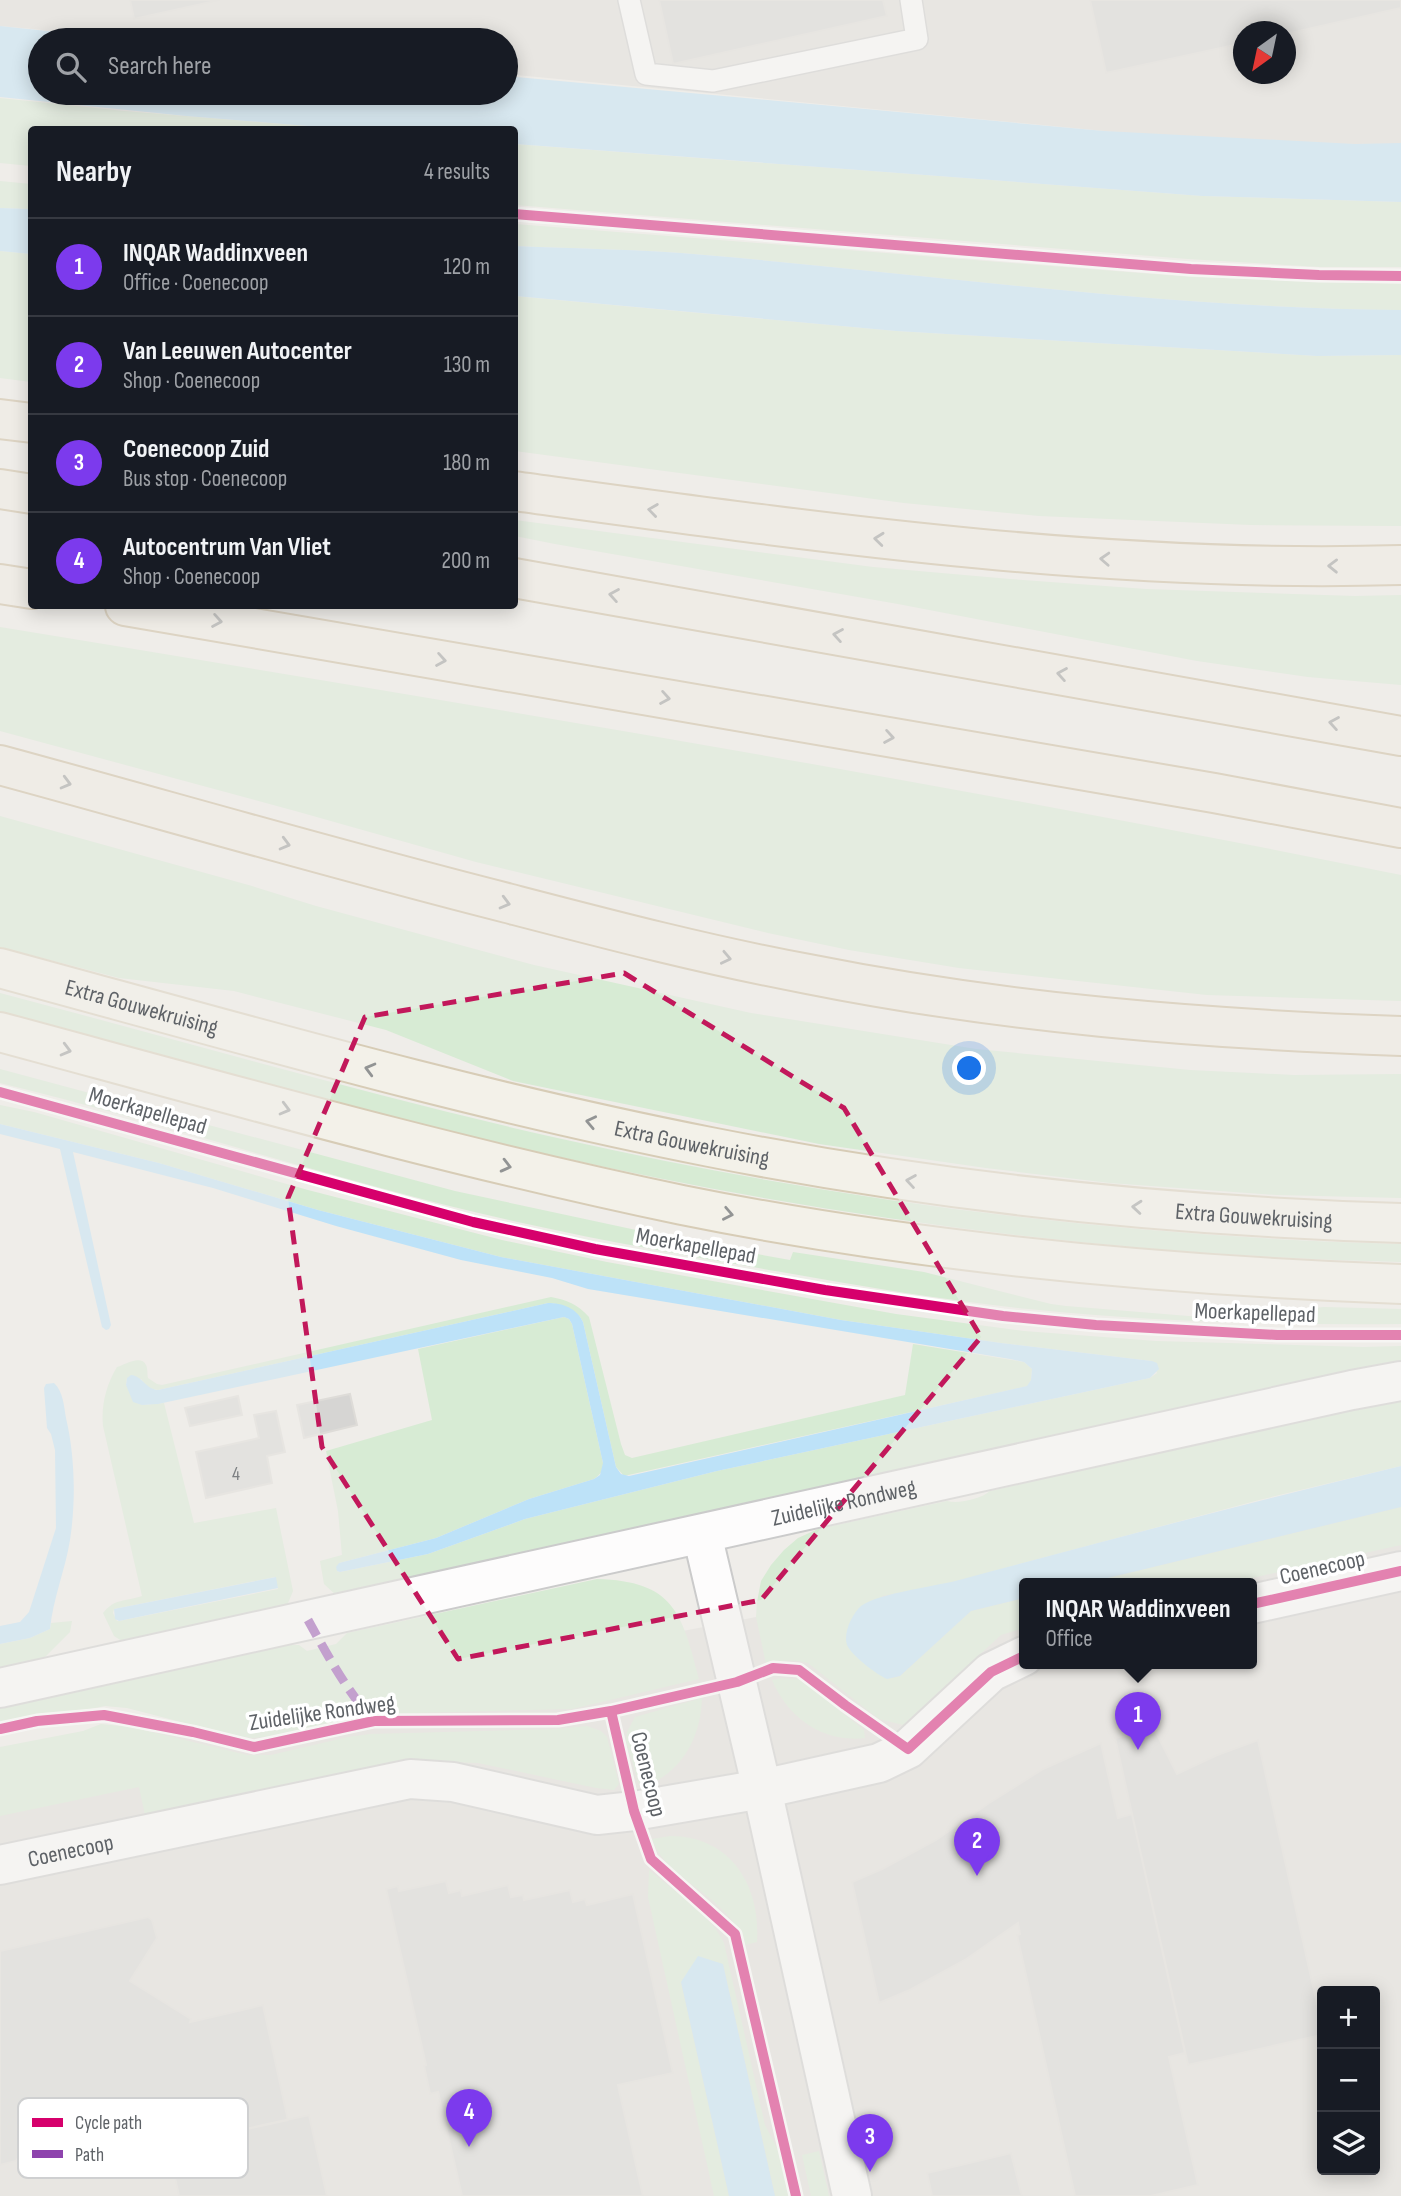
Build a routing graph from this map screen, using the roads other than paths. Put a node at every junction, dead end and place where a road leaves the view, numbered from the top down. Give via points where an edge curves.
1 (629, 0) edge
2 (911, 0) edge
3 (0, 419) edge
4 (28, 422) edge
5 (0, 489) edge
6 (518, 492) edge
7 (28, 493) edge
8 (1401, 565) edge
9 (518, 579) edge
10 (0, 584) edge
11 (28, 588) edge
12 (143, 609) edge
13 (1401, 736) edge
14 (0, 765) edge
15 (1401, 828) edge
16 (0, 968) edge
17 (0, 1032) edge
18 (1401, 1036) edge
19 (1401, 1223) edge
20 (1401, 1284) edge
21 (1401, 1381) edge
22 (702, 1534) junction
23 (1401, 1571) edge
24 (1257, 1603) edge
25 (1019, 1658) edge
26 (0, 1688) edge
27 (762, 1789) junction
28 (0, 1865) edge
29 (852, 2196) edge

1 - 2 lane via 646,74 713,81 918,38
3 - 4 highway
5 - 7 highway
8 -> 6 highway via 1200,564 955,547
13 -> 9 highway
10 - 11 highway
12 -> 15 highway
14 -> 18 highway via 478,896 810,975 1055,1012 1191,1026
19 -> 16 main road, Extra Gouwekruising via 1050,1199 713,1148 423,1083
17 -> 20 main road via 461,1155 753,1218 1038,1260
21 - 22 street, Zuidelijke Rondweg
22 - 26 street, Zuidelijke Rondweg
22 - 27 street
23 - 24 street, Coenecoop
25 - 27 street, Coenecoop via 991,1672 908,1749 879,1763
27 - 28 street, Coenecoop via 597,1815 453,1782 410,1779
27 - 29 street

